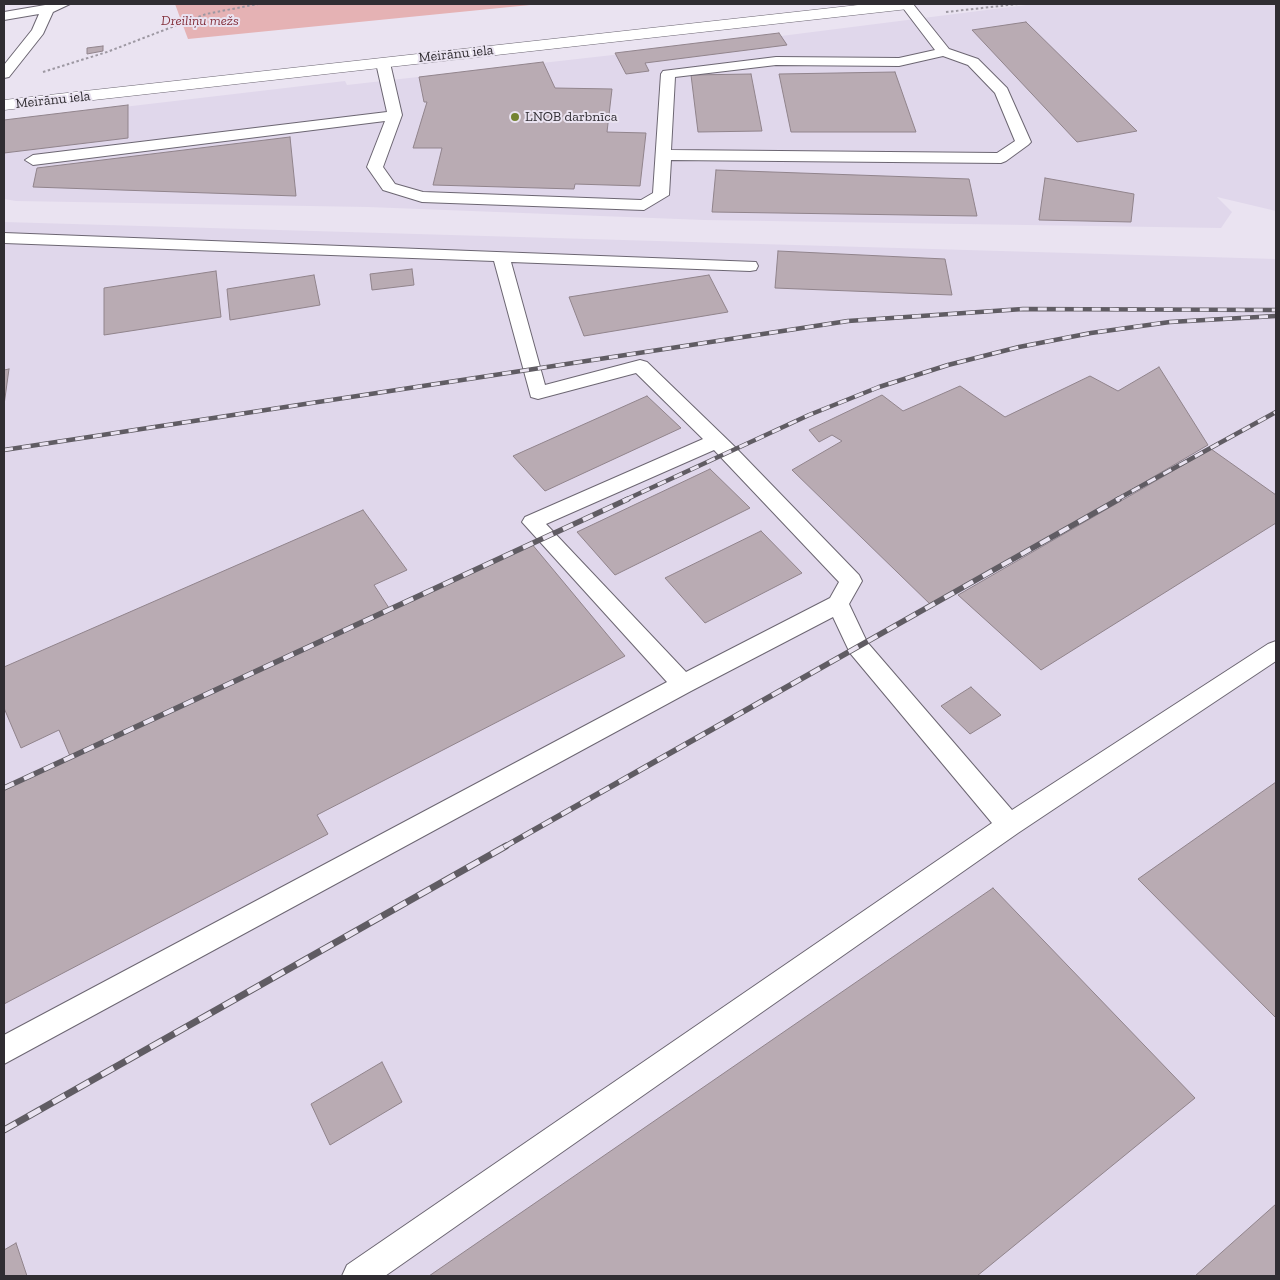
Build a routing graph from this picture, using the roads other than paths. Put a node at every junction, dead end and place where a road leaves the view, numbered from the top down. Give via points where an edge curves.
1 (63, 4) edge
2 (907, 4) edge
3 (48, 9) junction
4 (4, 16) edge
5 (944, 52) junction
6 (382, 63) junction
7 (4, 74) edge
8 (4, 106) edge
9 (394, 115) junction
10 (664, 156) junction
11 (33, 160) dead end
12 (4, 238) edge
13 (501, 257) junction
14 (750, 266) dead end
15 (716, 441) junction
16 (838, 604) junction
17 (1276, 650) edge
18 (683, 684) junction
19 (1009, 825) junction
20 (4, 1050) edge
21 (358, 1276) edge

1 - 3 lane
2 - 5 lane
2 - 6 street, Meirānu iela
3 - 4 lane
3 - 7 lane via 38,31
5 - 10 lane via 899,62 776,61 668,74
5 - 10 lane via 973,62 1002,91 1023,142 1001,158
6 - 8 street, Meirānu iela
6 - 9 lane
9 - 10 lane via 374,167 390,187 422,197 644,205 661,195
9 - 11 lane
12 - 13 lane
13 - 14 lane
13 - 15 lane via 538,393 640,366
15 - 16 lane via 851,581
15 - 18 lane via 532,522
16 - 18 lane
16 - 19 lane via 858,647
17 - 19 lane
18 - 20 lane
19 - 21 lane

